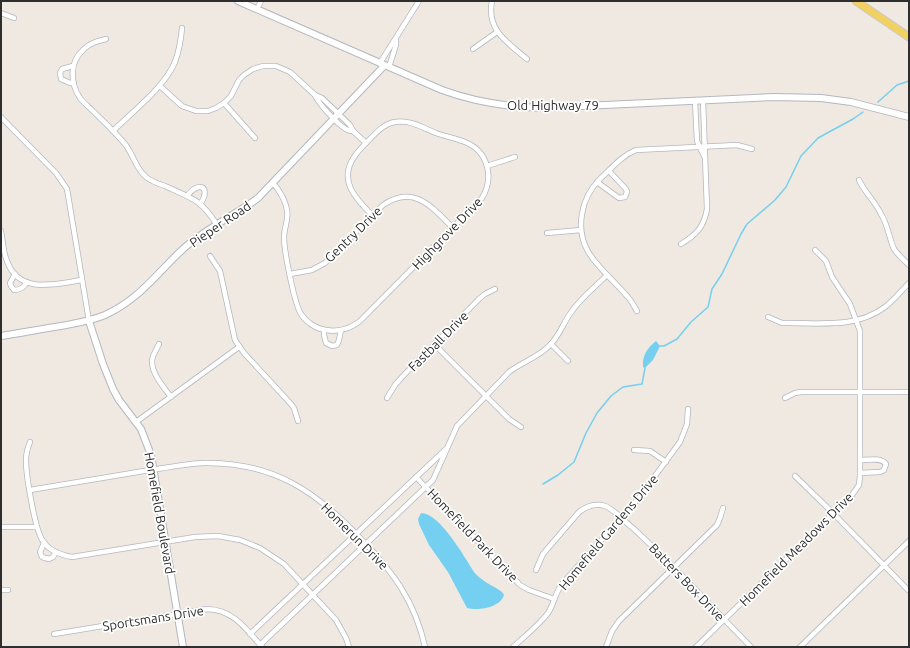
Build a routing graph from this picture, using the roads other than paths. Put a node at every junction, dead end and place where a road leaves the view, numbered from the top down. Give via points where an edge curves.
1 (238, 1) edge
2 (261, 1) edge
3 (419, 1) edge
4 (492, 1) edge
5 (856, 1) edge
6 (257, 9) junction
7 (1, 13) edge
8 (14, 18) dead end
9 (182, 28) dead end
10 (497, 32) junction
11 (909, 37) edge
12 (106, 39) dead end
13 (396, 39) junction
14 (473, 49) dead end
15 (527, 59) dead end
16 (384, 65) junction
17 (74, 66) junction
18 (74, 83) junction
19 (160, 86) junction
20 (695, 101) junction
21 (703, 101) junction
22 (224, 103) junction
23 (336, 116) junction
24 (1, 117) edge
25 (909, 117) edge
26 (113, 130) junction
27 (255, 138) dead end
28 (366, 143) junction
29 (699, 147) junction
30 (706, 147) junction
31 (752, 149) dead end
32 (515, 157) dead end
33 (704, 157) junction
34 (487, 166) junction
35 (609, 171) junction
36 (859, 180) dead end
37 (597, 182) junction
38 (273, 183) junction
39 (187, 196) junction
40 (201, 203) junction
41 (372, 215) junction
42 (217, 225) junction
43 (453, 228) junction
44 (581, 230) junction
45 (1, 231) edge
46 (547, 233) dead end
47 (681, 244) dead end
48 (815, 250) dead end
49 (210, 256) dead end
50 (909, 265) edge
51 (15, 274) junction
52 (290, 274) junction
53 (607, 275) junction
54 (82, 280) junction
55 (27, 282) junction
56 (909, 284) edge
57 (495, 289) dead end
58 (637, 312) dead end
59 (768, 317) dead end
60 (89, 321) junction
61 (857, 321) junction
62 (324, 330) junction
63 (341, 330) junction
64 (1, 336) edge
65 (160, 344) dead end
66 (434, 344) junction
67 (551, 344) junction
68 (239, 347) junction
69 (568, 361) dead end
70 (860, 391) junction
71 (909, 392) edge
72 (171, 396) junction
73 (486, 396) junction
74 (387, 398) dead end
75 (785, 398) dead end
76 (688, 409) dead end
77 (298, 421) dead end
78 (136, 422) junction
79 (521, 427) dead end
80 (30, 442) dead end
81 (448, 447) junction
82 (634, 450) dead end
83 (860, 460) junction
84 (666, 462) junction
85 (154, 470) junction
86 (860, 473) junction
87 (416, 476) junction
88 (795, 476) dead end
89 (426, 487) junction
90 (30, 490) junction
91 (723, 508) dead end
92 (833, 513) junction
93 (622, 518) junction
94 (36, 527) junction
95 (1, 528) edge
96 (356, 534) junction
97 (909, 541) edge
98 (166, 542) junction
99 (44, 544) junction
100 (366, 544) junction
101 (56, 552) junction
102 (884, 565) junction
103 (673, 567) junction
104 (536, 570) dead end
105 (303, 584) junction
106 (1, 590) edge
107 (8, 590) dead end
108 (908, 590) dead end
109 (313, 594) junction
110 (554, 599) junction
111 (177, 614) junction
112 (724, 620) junction
113 (54, 634) dead end
114 (250, 634) junction
115 (261, 646) edge
116 (183, 647) edge
117 (349, 647) edge
118 (425, 647) edge
119 (513, 647) edge
120 (606, 647) edge
121 (696, 647) edge
122 (751, 647) edge
123 (800, 647) edge

1 - 6 street, Old Highway 79
2 - 6 street
3 - 13 street
4 - 10 street via 491,18
5 - 11 main road
6 - 16 street, Old Highway 79
7 - 8 street
9 - 19 street via 174,63
10 - 14 street
10 - 15 street
12 - 17 street via 84,48
13 - 16 street via 396,45
13 - 16 street via 391,43
16 - 20 street, Old Highway 79 via 442,90 489,104 515,107
16 - 23 street, Pieper Road
17 - 18 street
17 - 18 street via 62,69 60,76 64,81
18 - 26 street via 81,99
19 - 22 street via 190,110 208,111
19 - 26 street
20 - 21 street, Old Highway 79
20 - 29 street
21 - 25 street, Old Highway 79 via 774,97 821,98 843,100
21 - 30 street
22 - 23 street via 244,75 263,66 276,66 290,72 315,95 322,98
22 - 27 street
23 - 28 street via 350,125 352,131
23 - 38 street, Pieper Road
24 - 54 street via 56,173 67,189
26 - 39 street via 129,149 146,177
28 - 34 street, Highgrove Drive via 382,127 395,122 406,122 466,142 482,154
28 - 41 street, Highgrove Drive via 353,158 349,180 356,199
29 - 30 street
29 - 33 street
29 - 35 street via 636,150 621,158
30 - 31 street via 736,145
30 - 33 street
32 - 34 street
33 - 47 street via 705,219 695,234
34 - 43 street, Highgrove Drive via 488,186 484,194
35 - 37 street
35 - 37 street via 626,189 625,197 619,198
36 - 50 street via 882,214 894,249
37 - 44 street via 584,204
38 - 42 street, Pieper Road via 241,211
38 - 52 street, Highgrove Drive via 283,197 287,212 284,242
39 - 40 street
39 - 40 street via 192,189 201,186 204,192
40 - 42 street
41 - 43 street, Gentry Drive via 390,200 414,198 431,206
41 - 52 street, Gentry Drive via 325,263 312,270
42 - 60 street, Pieper Road via 183,249 137,296
43 - 63 street, Highgrove Drive via 360,321
44 - 46 street
44 - 53 street via 587,252
45 - 51 street via 7,263
48 - 61 street, Homefield Meadows Drive via 826,261 832,277 850,304
49 - 68 street via 220,271 235,340
51 - 55 street
51 - 55 street via 10,283 14,290 23,288
52 - 62 street, Highgrove Drive via 300,313 312,324
53 - 58 street via 627,295
53 - 67 street via 573,309
54 - 55 street via 36,285
54 - 60 street
56 - 61 street via 885,307
57 - 66 street, Fastball Drive via 480,298
59 - 61 street via 782,323
60 - 64 street, Pieper Road
60 - 78 street, Homefield Boulevard via 110,383
61 - 70 street, Homefield Meadows Drive via 860,331
62 - 63 street, Highgrove Drive
62 - 63 street via 326,343 332,346 337,344
65 - 72 street via 152,357 152,365 158,379
66 - 73 street
66 - 74 street, Fastball Drive via 395,385
67 - 69 street
67 - 73 street via 509,372
68 - 72 street
68 - 77 street via 291,404
70 - 71 street
70 - 75 street via 795,392
70 - 83 street, Homefield Meadows Drive
72 - 78 street
73 - 79 street
73 - 81 street via 457,426
76 - 84 street, Homefield Gardens Drive via 684,434
78 - 85 street, Homefield Boulevard via 148,445
80 - 90 street via 26,460
81 - 87 street
81 - 89 street via 433,480
82 - 84 street via 650,451
83 - 86 street, Homefield Meadows Drive
83 - 86 street via 880,460 886,464 880,472
84 - 93 street, Homefield Gardens Drive
85 - 90 street, Homerun Drive
85 - 96 street, Homerun Drive via 216,463 266,472 316,496
85 - 98 street, Homefield Boulevard
86 - 92 street, Homefield Meadows Drive via 859,485
87 - 89 street, Homefield Park Drive
87 - 96 street
88 - 92 street
89 - 100 street
89 - 110 street, Homefield Park Drive via 520,584
90 - 94 street
91 - 103 street via 717,525
92 - 102 street
92 - 112 street, Homefield Meadows Drive
93 - 103 street, Batters Box Drive
93 - 104 street, Batters Box Drive via 605,506 586,507 546,550
93 - 110 street, Homefield Gardens Drive via 562,584
94 - 95 street
94 - 99 street
96 - 100 street, Homerun Drive
96 - 105 street
97 - 102 street
98 - 101 street via 72,557
98 - 105 street via 218,536 240,540 273,556
98 - 111 street, Homefield Boulevard
99 - 101 street
99 - 101 street via 40,552 42,557 49,559
100 - 109 street
100 - 118 street, Homerun Drive via 387,567 404,593 418,621
102 - 108 street
102 - 123 street
103 - 112 street, Batters Box Drive
103 - 120 street via 619,620
105 - 109 street
105 - 114 street
106 - 107 street
109 - 115 street
109 - 117 street via 338,624
110 - 119 street, Homefield Gardens Drive via 548,613
111 - 113 street, Sportsmans Drive
111 - 114 street, Sportsmans Drive via 208,609 222,611 236,619
111 - 116 street, Homefield Boulevard
112 - 121 street, Homefield Meadows Drive
112 - 122 street, Batters Box Drive
114 - 115 street, Sportsmans Drive

